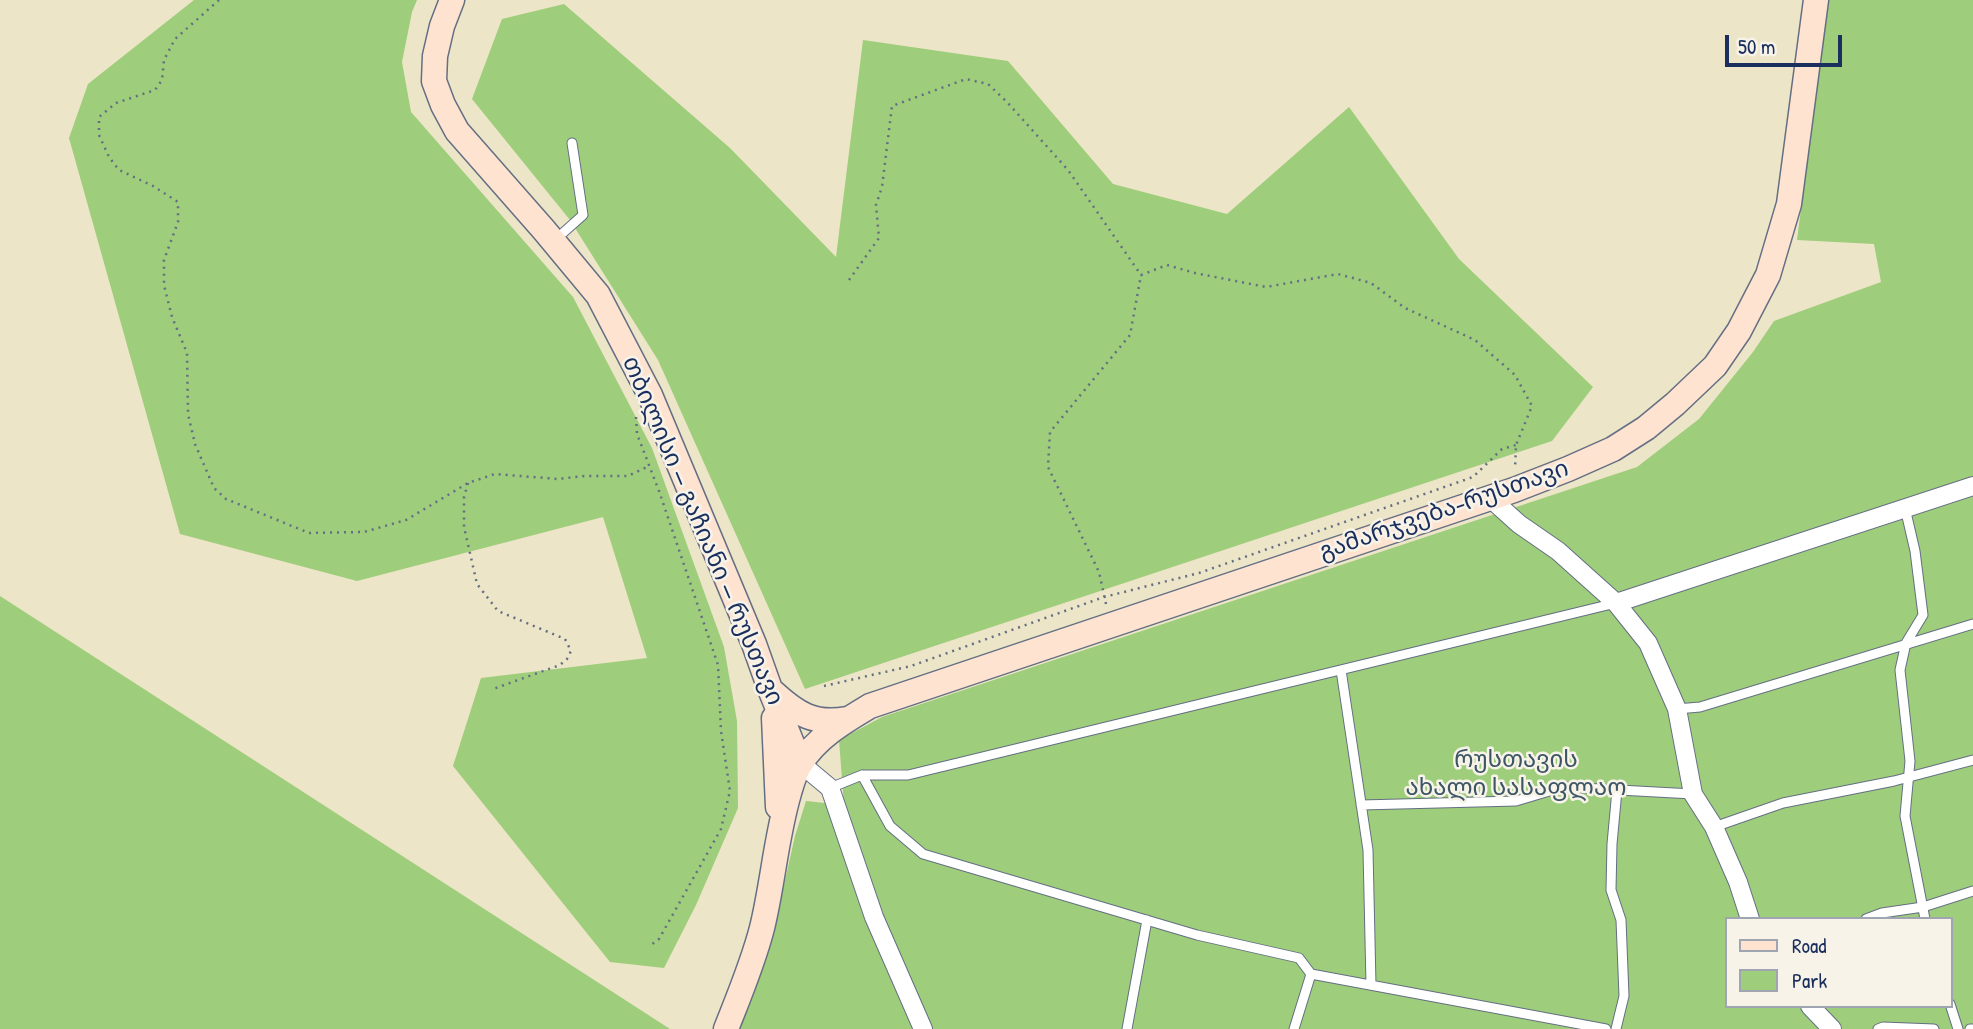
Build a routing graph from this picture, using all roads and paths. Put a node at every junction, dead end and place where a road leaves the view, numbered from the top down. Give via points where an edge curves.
1 (219, 0) edge
2 (452, 0) edge
3 (1816, 0) edge
4 (572, 143) dead end
5 (554, 241) junction
6 (1141, 275) junction
7 (849, 279) dead end
8 (636, 410) dead end
9 (1516, 444) junction
10 (649, 466) junction
11 (468, 483) junction
12 (1973, 486) edge
13 (1514, 490) junction
14 (1489, 497) junction
15 (1905, 509) junction
16 (1104, 597) junction
17 (1616, 603) junction
18 (1111, 624) junction
19 (1973, 624) edge
20 (1906, 643) junction
21 (1341, 670) junction
22 (824, 686) dead end
23 (493, 689) dead end
24 (770, 689) junction
25 (1677, 709) junction
26 (847, 719) junction
27 (1973, 760) edge
28 (800, 763) junction
29 (862, 775) junction
30 (1909, 776) junction
31 (830, 788) junction
32 (1617, 790) junction
33 (1693, 793) junction
34 (1361, 805) junction
35 (1714, 827) junction
36 (777, 840) junction
37 (1973, 891) edge
38 (1923, 907) junction
39 (1749, 917) edge
40 (1871, 917) edge
41 (1925, 917) edge
42 (1147, 920) junction
43 (651, 945) dead end
44 (1311, 974) junction
45 (1371, 985) junction
46 (1812, 1008) edge
47 (1951, 1008) edge
48 (1549, 1018) junction
49 (726, 1029) edge
50 (923, 1029) edge
51 (1127, 1029) edge
52 (1294, 1029) edge
53 (1547, 1029) edge
54 (1606, 1029) edge
55 (1616, 1029) edge
56 (1832, 1029) edge
57 (1878, 1029) edge
58 (1934, 1029) edge
59 (1958, 1029) edge

1 - 11 path via 175,39 155,90 116,103 99,117 99,135 119,170 178,202 178,222 164,260 164,285 187,353 188,414 195,444 214,488 226,499 309,533 364,532 406,520
2 - 5 main road, თბილისი — გაჩიანი — რუსთავი via 435,56 434,81 443,105 457,131
3 - 13 main road, გამარჯვება-რუსთავი via 1788,204 1768,275 1738,331 1715,366 1646,428 1613,449
4 - 5 lane via 583,215
5 - 24 main road, თბილისი — გაჩიანი — რუსთავი via 598,295 650,395
6 - 7 path via 1068,170 988,84 966,79 892,106 876,205 879,238
6 - 9 path via 1167,265 1266,287 1338,274 1371,282 1405,308 1475,340 1515,375 1532,406
6 - 16 path via 1130,335 1050,432 1048,467 1099,572
8 - 10 path via 637,434
9 - 13 path
9 - 16 path via 1502,449 1473,477 1199,573
10 - 11 path via 628,476 558,479 495,474
10 - 43 path via 718,664 730,791 721,829 659,939
11 - 23 path via 464,527 477,584 498,611 565,639 571,651 559,665
12 - 15 street
13 - 14 main road, გამარჯვება-რუსთავი
14 - 17 street
14 - 18 main road, გამარჯვება-რუსთავი
15 - 17 street
15 - 20 lane via 1923,615
16 - 18 path
16 - 22 path via 911,666
17 - 21 lane
17 - 25 street via 1648,643
18 - 26 main road, გამარჯვება-რუსთავი via 870,706
19 - 20 lane
20 - 25 lane
20 - 30 lane via 1900,670
21 - 29 lane via 908,775
21 - 34 lane
24 - 26 main road via 808,718
24 - 28 main road, თბილისი — გაჩიანი — რუსთავი
24 - 36 main road via 776,734
25 - 33 street
26 - 28 main road, გამარჯვება-რუსთავი
27 - 30 lane
28 - 31 street
28 - 36 main road
29 - 31 lane
29 - 42 lane via 890,826 923,854
30 - 35 lane via 1783,803
30 - 38 lane via 1905,816
31 - 50 street via 874,917
32 - 33 lane
32 - 34 lane via 1563,787 1516,801
32 - 55 lane via 1611,890 1621,920 1624,996
33 - 35 street
34 - 45 lane via 1368,850
35 - 39 street
36 - 49 main road via 761,929
37 - 38 lane
38 - 40 lane
38 - 41 lane
42 - 44 lane via 1299,958
42 - 51 lane
44 - 45 lane
44 - 52 lane
45 - 48 lane
46 - 56 street
47 - 59 lane
48 - 53 lane
48 - 54 lane
57 - 58 lane

